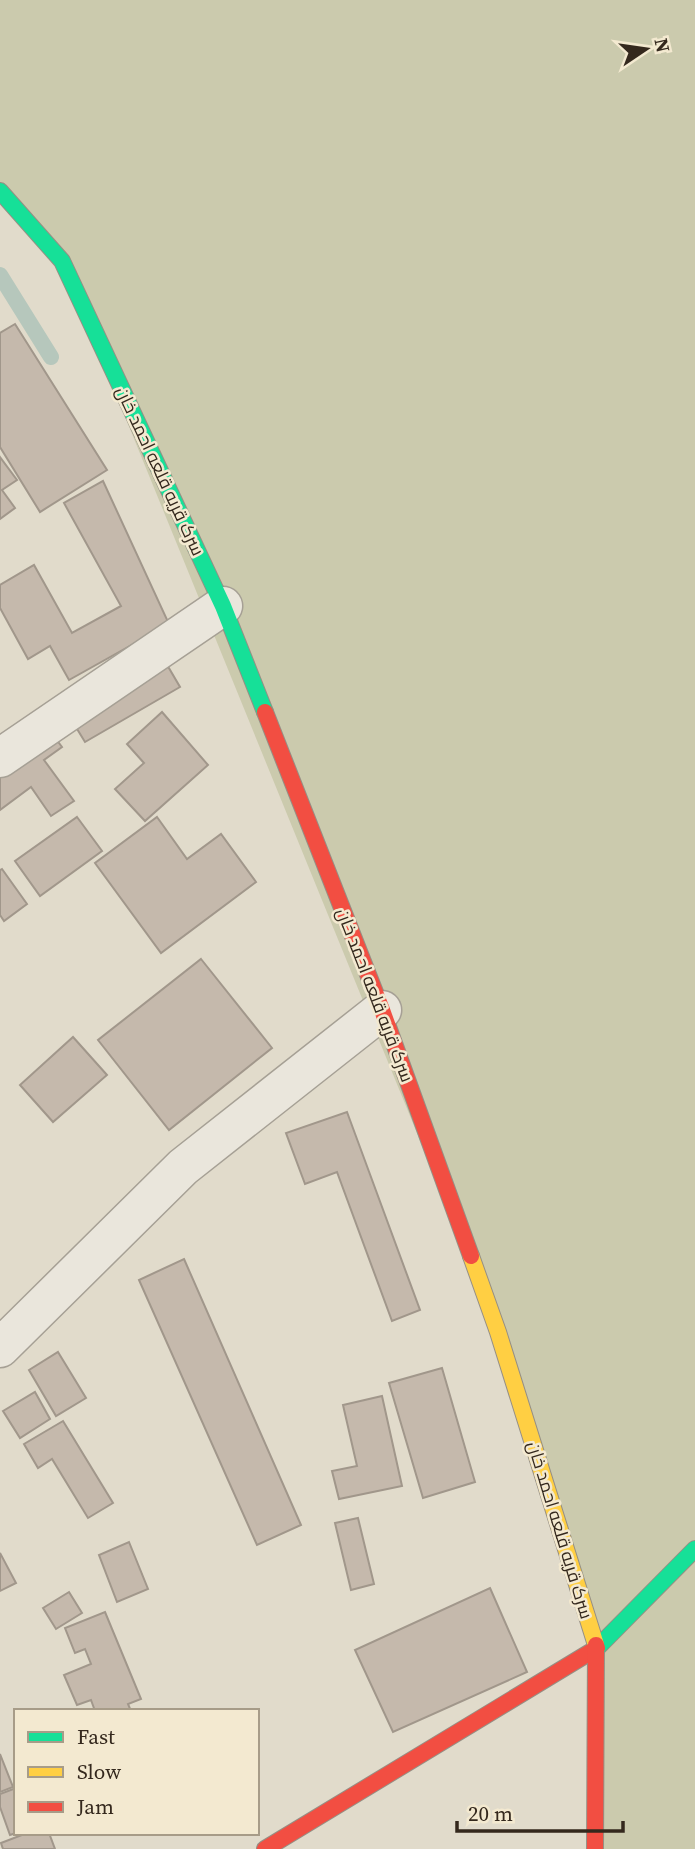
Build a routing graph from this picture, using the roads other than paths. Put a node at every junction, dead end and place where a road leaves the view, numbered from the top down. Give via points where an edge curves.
1 (0, 191) edge
2 (223, 606) junction
3 (0, 758) edge
4 (382, 1010) junction
5 (0, 1348) edge
6 (695, 1549) edge
7 (597, 1648) junction
8 (265, 1849) edge
9 (595, 1849) edge

1 - 2 street, سرک قریه قلعه احمد خان via 61,261
2 - 3 street
2 - 4 street, سرک قریه قلعه احمد خان
4 - 5 street via 183,1167
4 - 7 street, سرک قریه قلعه احمد خان via 498,1332
6 - 7 street
7 - 8 street
7 - 9 street, سرک قریه قلعه احمد خان

